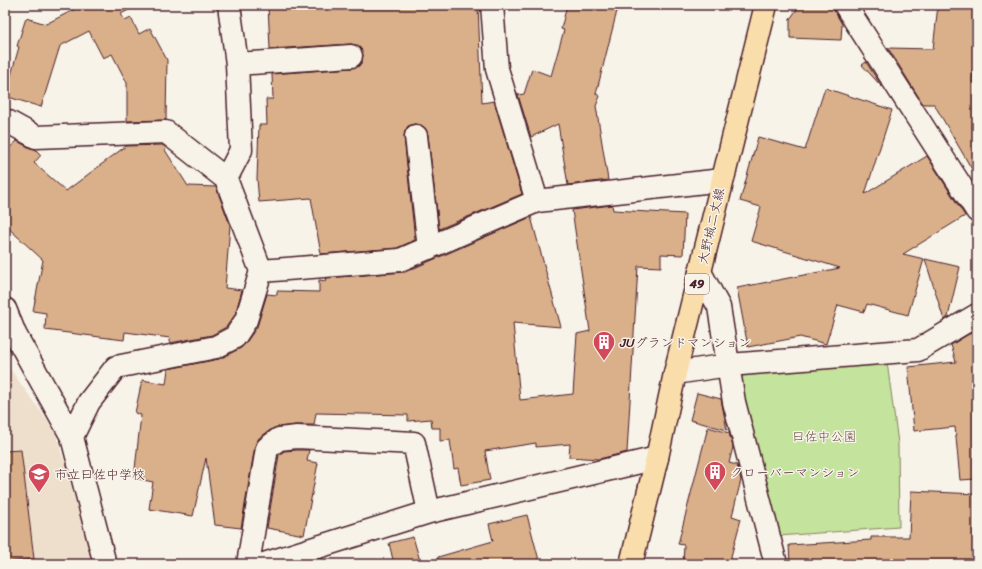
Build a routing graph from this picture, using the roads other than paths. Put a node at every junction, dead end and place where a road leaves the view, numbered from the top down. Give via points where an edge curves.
1 (229, 5) edge
2 (492, 5) edge
3 (766, 5) edge
4 (845, 5) edge
5 (351, 56) dead end
6 (237, 64) junction
7 (5, 120) edge
8 (416, 136) dead end
9 (226, 179) junction
10 (722, 180) junction
11 (537, 201) junction
12 (977, 211) edge
13 (429, 248) junction
14 (261, 271) junction
15 (700, 272) junction
16 (5, 308) edge
17 (977, 315) edge
18 (729, 365) junction
19 (675, 373) junction
20 (72, 437) junction
21 (657, 458) junction
22 (429, 512) junction
23 (105, 564) edge
24 (248, 564) edge
25 (264, 564) edge
26 (631, 564) edge
27 (776, 564) edge

1 - 6 street
2 - 11 street via 497,69
3 - 10 main road, 大野城二丈線 / 49
4 - 12 street
5 - 6 street
6 - 9 street via 240,150
7 - 9 street via 36,137 166,132
8 - 13 street
9 - 14 street
10 - 11 street
10 - 15 main road, 大野城二丈線 / 49
11 - 13 street
13 - 14 street via 400,260
14 - 20 street via 246,320 235,337 216,347 116,367 89,402
15 - 18 street via 720,307
15 - 19 main road, 大野城二丈線 / 49
16 - 20 street via 15,334
17 - 18 street via 918,350
18 - 19 street
18 - 27 street via 734,402
19 - 21 main road, 大野城二丈線 / 49
20 - 23 street
21 - 22 street
21 - 26 main road, 大野城二丈線 / 49
22 - 24 street via 414,443 297,437 279,439 267,448
22 - 25 street

